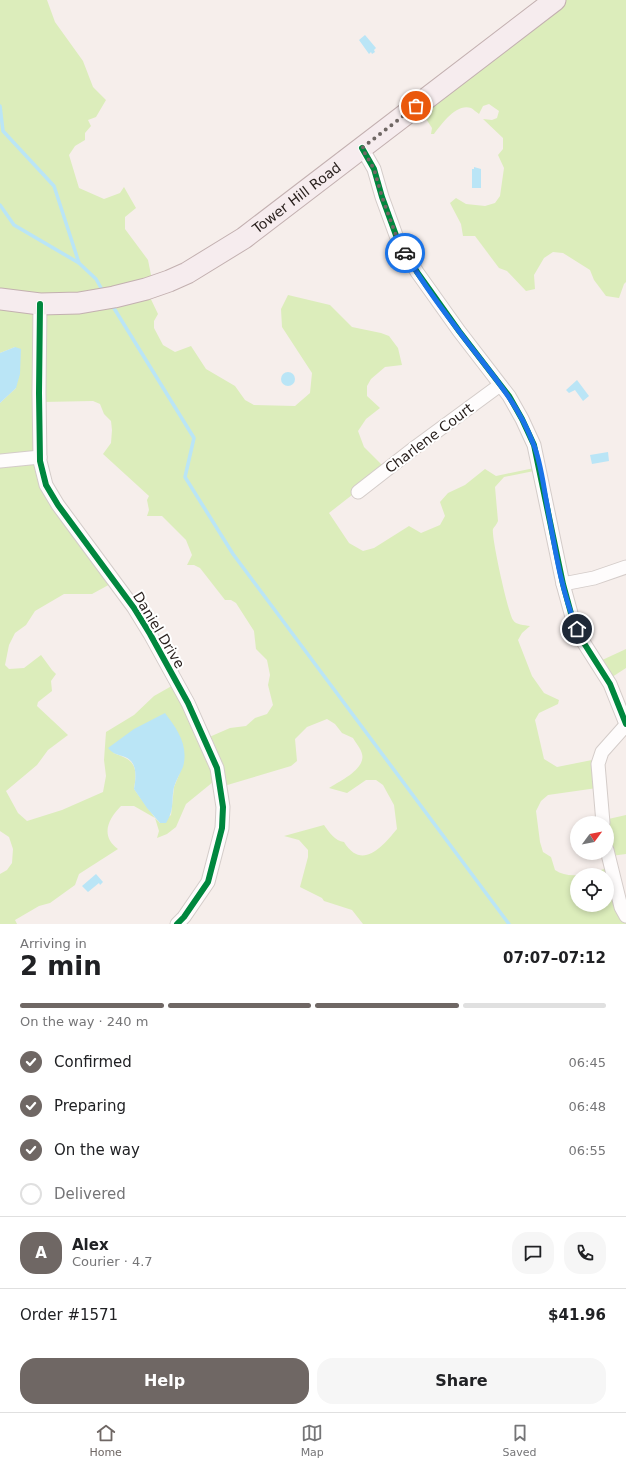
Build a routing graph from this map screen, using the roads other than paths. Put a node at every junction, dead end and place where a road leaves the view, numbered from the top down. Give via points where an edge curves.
1 (555, 0) edge
2 (362, 148) junction
3 (0, 299) edge
4 (40, 304) junction
5 (500, 384) junction
6 (40, 457) junction
7 (0, 461) edge
8 (358, 492) dead end
9 (626, 567) edge
10 (563, 584) junction
11 (626, 724) edge
12 (602, 816) edge
13 (609, 860) edge
14 (626, 916) edge
15 (177, 924) edge

1 - 2 main road, Tower Hill Road
2 - 4 main road, Tower Hill Road via 244,238 169,282 79,303
2 - 5 street via 374,169 397,238 417,272
3 - 4 main road, Tower Hill Road
4 - 6 street, Daniel Drive
5 - 8 street, Charlene Court
5 - 10 street via 522,419 534,445
6 - 7 street
6 - 15 street, Daniel Drive via 46,485 150,634 188,702 217,768 223,807 222,828 208,882
9 - 10 street via 594,578
10 - 11 street via 572,617 582,640 610,684
11 - 12 street via 602,752 598,764
13 - 14 street via 621,907

